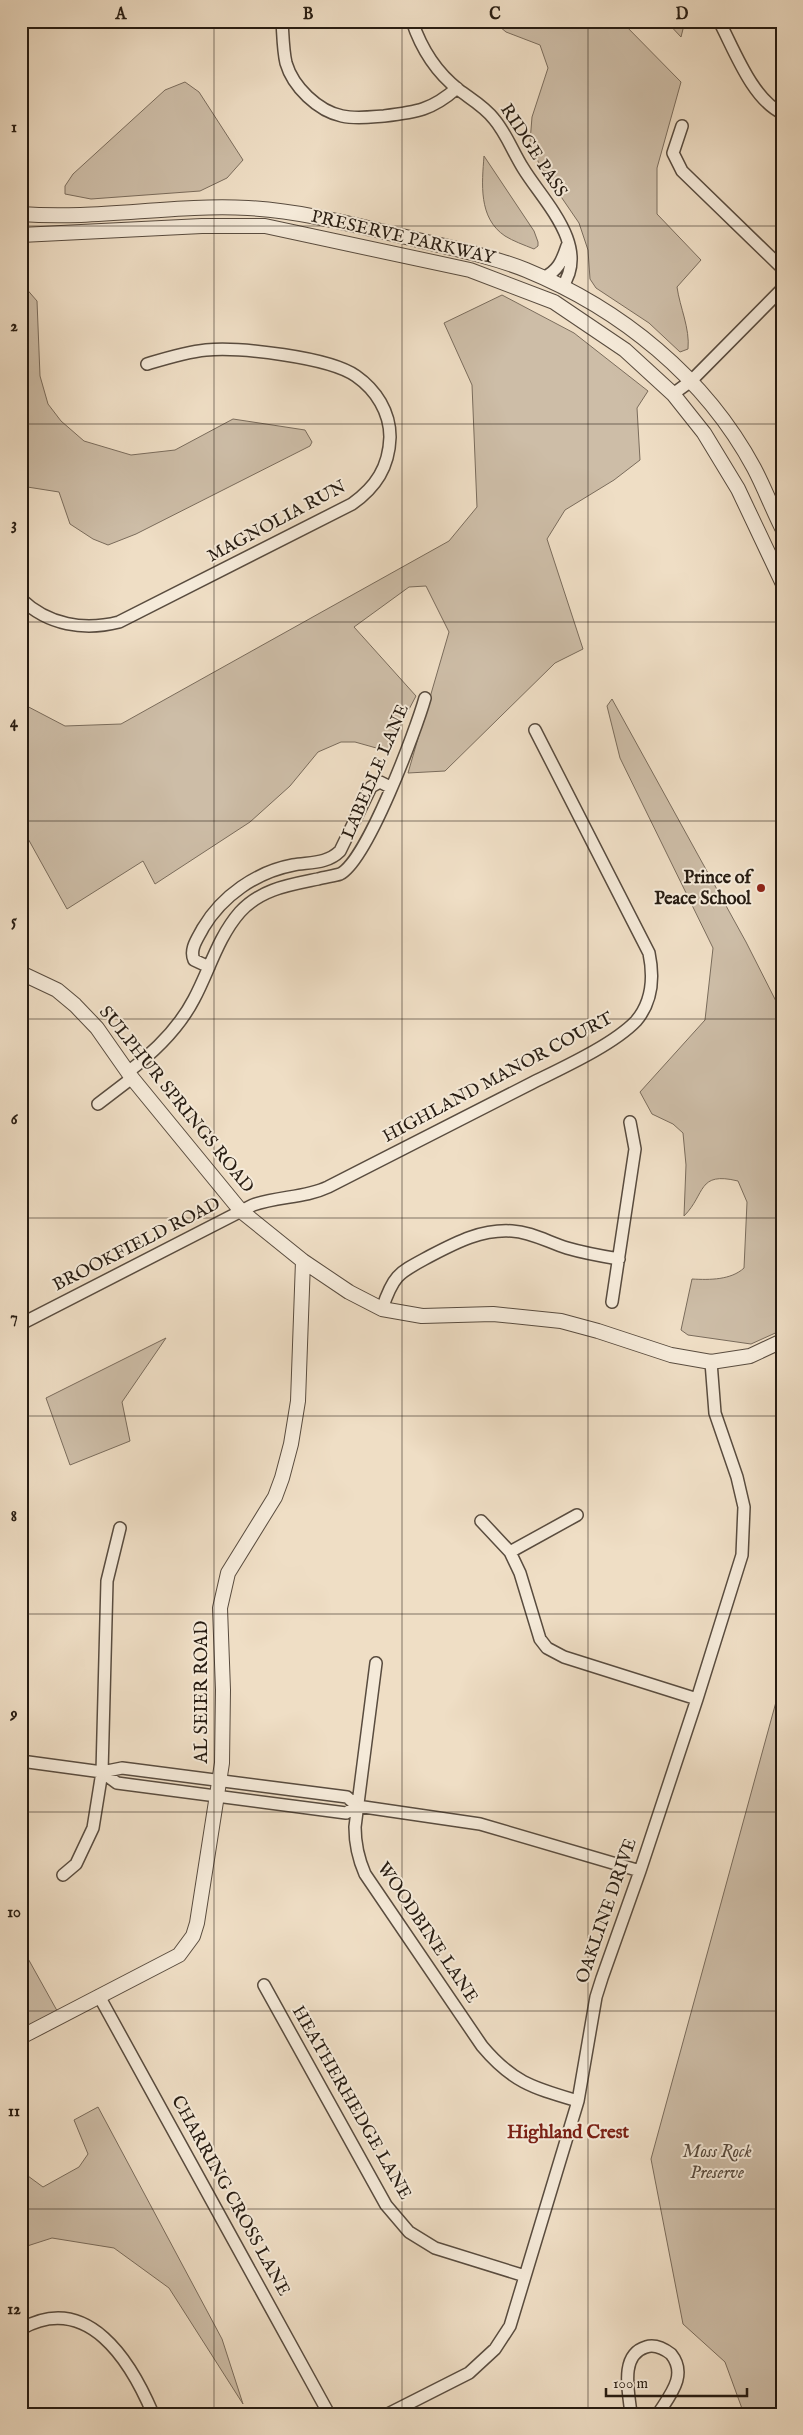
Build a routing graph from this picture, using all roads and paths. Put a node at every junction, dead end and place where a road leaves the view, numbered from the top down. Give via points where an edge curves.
1 (282, 21) edge
2 (412, 21) edge
3 (720, 21) edge
4 (457, 88) junction
5 (782, 114) edge
6 (682, 126) dead end
7 (21, 214) edge
8 (21, 235) edge
9 (568, 242) junction
10 (782, 268) edge
11 (543, 278) junction
12 (562, 287) junction
13 (782, 289) edge
14 (147, 364) dead end
15 (691, 381) junction
16 (673, 394) junction
17 (782, 528) edge
18 (782, 582) edge
19 (21, 599) edge
20 (426, 698) dead end
21 (535, 730) dead end
22 (390, 786) junction
23 (209, 967) junction
24 (21, 973) edge
25 (130, 1075) junction
26 (98, 1104) dead end
27 (630, 1122) dead end
28 (242, 1211) junction
29 (619, 1259) junction
30 (303, 1261) junction
31 (612, 1302) dead end
32 (382, 1308) junction
33 (21, 1324) edge
34 (782, 1341) edge
35 (711, 1362) junction
36 (577, 1515) dead end
37 (480, 1521) dead end
38 (120, 1528) dead end
39 (510, 1552) junction
40 (376, 1663) dead end
41 (698, 1699) junction
42 (21, 1761) edge
43 (102, 1772) junction
44 (158, 1773) junction
45 (221, 1780) junction
46 (156, 1788) junction
47 (290, 1789) junction
48 (218, 1797) junction
49 (288, 1806) junction
50 (357, 1806) junction
51 (640, 1871) junction
52 (63, 1875) dead end
53 (264, 1985) dead end
54 (99, 1996) junction
55 (21, 2037) edge
56 (578, 2101) junction
57 (524, 2276) junction
58 (21, 2329) edge
59 (153, 2414) edge
60 (329, 2414) edge
61 (388, 2414) edge
62 (631, 2414) edge
63 (658, 2414) edge

1 - 4 street via 286,63 290,72 313,102 334,113 364,118 416,113 441,102
2 - 4 street, RIDGE PASS via 430,59
3 - 5 street via 759,94
4 - 9 street, RIDGE PASS via 495,119 529,178 559,221
6 - 10 street via 673,153 682,171
7 - 11 street, PRESERVE PARKWAY via 78,217 248,208 321,218 464,251
8 - 16 street, PRESERVE PARKWAY via 265,226 470,270 554,302 625,350
9 - 11 street via 561,263 553,273
9 - 12 street, RIDGE PASS via 570,270
11 - 12 street, PRESERVE PARKWAY
12 - 15 street, PRESERVE PARKWAY via 586,298 635,330
13 - 15 street
14 - 19 street, MAGNOLIA RUN via 205,350 245,349 348,371 370,389 387,417 390,435 385,467 370,489 352,504 119,622 93,627 68,625 44,616
15 - 16 street
15 - 17 street, PRESERVE PARKWAY via 729,428 754,468
16 - 18 street, PRESERVE PARKWAY via 704,433 738,489
20 - 22 street, LABELLE LANE
21 - 28 street, HIGHLAND MANOR COURT via 644,939 653,980 645,1007 627,1030 595,1049 328,1187 315,1193 266,1200
22 - 23 street, LABELLE LANE via 369,836 348,868 341,873 275,888 248,904 224,934
22 - 23 street via 380,782 371,787 335,856 268,873 225,899 211,914 193,948 194,960
23 - 25 street, LABELLE LANE via 179,1022
24 - 25 street, SULPHUR SPRINGS ROAD via 57,990 75,1005 97,1028
25 - 26 street, LABELLE LANE
25 - 28 street, SULPHUR SPRINGS ROAD
27 - 29 street via 635,1149
28 - 30 street, SULPHUR SPRINGS ROAD
28 - 33 street, BROOKFIELD ROAD
29 - 31 street
29 - 32 street via 567,1248 522,1232 482,1233 408,1268 393,1280
30 - 32 street, SULPHUR SPRINGS ROAD via 349,1292
30 - 45 street, AL SEIER ROAD via 298,1401 289,1453 275,1497 228,1573 220,1608 223,1690
32 - 35 street, SULPHUR SPRINGS ROAD via 422,1316 493,1314 561,1321 671,1355
34 - 35 street, SULPHUR SPRINGS ROAD via 750,1356
35 - 41 street, OAKLINE DRIVE via 716,1413 744,1507 744,1539
36 - 39 street
37 - 39 street
38 - 43 street via 107,1581
39 - 41 street via 525,1588 536,1629 547,1648 564,1657
40 - 50 street, WOODBINE LANE
41 - 51 street, OAKLINE DRIVE
42 - 43 street
43 - 44 street via 122,1768
43 - 46 street via 117,1783
43 - 52 street via 93,1828 76,1864
44 - 45 street
44 - 46 street
45 - 47 street
45 - 48 street, AL SEIER ROAD
46 - 48 street
47 - 49 street
47 - 50 street via 347,1797
48 - 49 street
48 - 54 street, AL SEIER ROAD via 193,1936 179,1954
49 - 50 street via 346,1813
50 - 51 street via 480,1824
50 - 56 street, WOODBINE LANE via 356,1852 365,1874 482,2046 509,2074 535,2088
51 - 56 street, OAKLINE DRIVE via 596,1997
53 - 57 street, HEATHERHEDGE LANE via 386,2205 409,2232 435,2248
54 - 55 street, AL SEIER ROAD
54 - 60 street, CHARRING CROSS LANE
56 - 57 street, OAKLINE DRIVE
57 - 61 street, OAKLINE DRIVE via 510,2326 495,2349 469,2372
58 - 59 street via 58,2319 72,2320 100,2333 123,2356
62 - 63 street via 628,2364 637,2351 656,2346 671,2354 678,2371 676,2385

